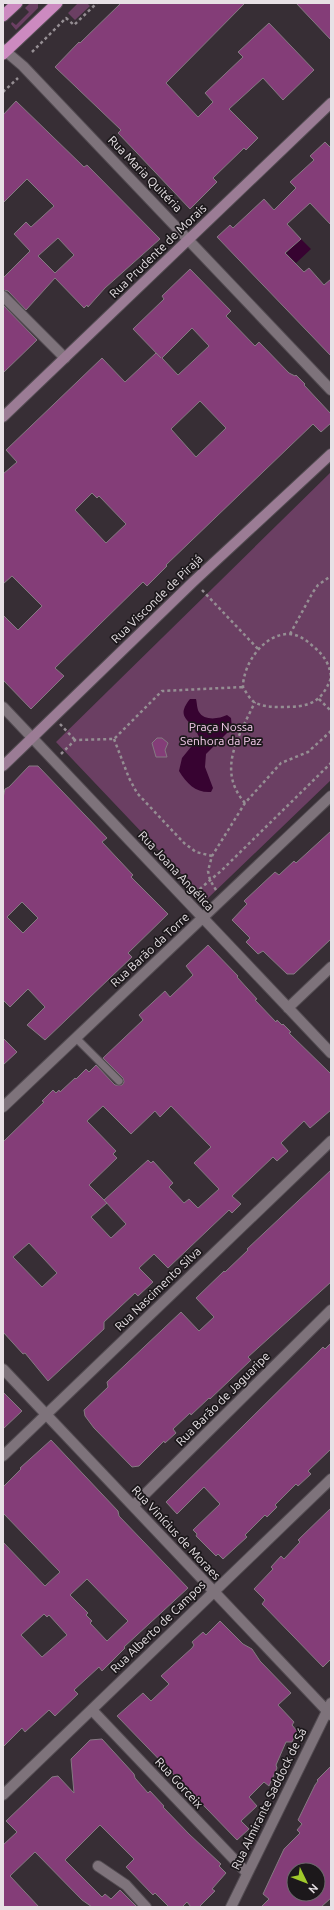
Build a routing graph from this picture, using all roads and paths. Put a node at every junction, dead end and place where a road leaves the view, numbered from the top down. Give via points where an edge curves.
1 (17, 3) edge
2 (57, 3) edge
3 (97, 3) edge
4 (3, 16) edge
5 (4, 52) edge
6 (32, 52) dead end
7 (14, 74) dead end
8 (3, 92) edge
9 (331, 103) edge
10 (189, 239) junction
11 (3, 296) edge
12 (64, 358) junction
13 (331, 390) edge
14 (3, 417) edge
15 (331, 454) edge
16 (331, 576) edge
17 (194, 581) junction
18 (290, 634) junction
19 (259, 650) junction
20 (331, 677) edge
21 (243, 687) junction
22 (319, 698) junction
23 (255, 702) junction
24 (3, 707) edge
25 (331, 711) edge
26 (54, 718) junction
27 (331, 731) edge
28 (33, 738) junction
29 (114, 739) junction
30 (75, 740) junction
31 (54, 761) junction
32 (331, 763) edge
33 (3, 766) edge
34 (331, 796) edge
35 (245, 803) junction
36 (212, 856) junction
37 (210, 880) junction
38 (222, 900) junction
39 (186, 901) junction
40 (203, 918) junction
41 (331, 966) edge
42 (288, 1008) junction
43 (76, 1038) junction
44 (331, 1053) edge
45 (119, 1081) dead end
46 (3, 1107) edge
47 (331, 1140) edge
48 (331, 1310) edge
49 (3, 1369) edge
50 (46, 1414) junction
51 (3, 1456) edge
52 (331, 1479) edge
53 (133, 1506) junction
54 (213, 1591) junction
55 (330, 1709) edge
56 (92, 1710) junction
57 (3, 1794) edge
58 (98, 1866) dead end
59 (247, 1873) junction
60 (146, 1907) edge
61 (231, 1907) edge

1 - 4 highway
2 - 5 highway
3 - 6 path via 74,25 66,18
5 - 10 street, Rua Maria Quitéria via 23,66
7 - 8 path via 18,78
9 - 10 main road, Rua Prudente de Morais
10 - 12 main road, Rua Prudente de Morais
10 - 13 street, Rua Maria Quitéria
11 - 12 street
12 - 14 main road, Rua Prudente de Morais
15 - 17 main road, Rua Visconde de Pirajá
16 - 18 path via 313,592
17 - 19 path
17 - 26 main road, Rua Visconde de Pirajá
18 - 19 path via 273,638
18 - 20 path via 305,639 322,654 330,668
19 - 21 path via 246,669
20 - 22 path via 327,689
21 - 23 path
21 - 29 path via 162,691
22 - 23 path via 301,707 270,707
22 - 25 path
23 - 35 path via 236,742 231,765 234,785
24 - 28 street, Rua Joana Angélica
26 - 28 main road, Rua Visconde de Pirajá
26 - 30 path
27 - 35 path via 308,752 281,763
28 - 31 street, Rua Joana Angélica
28 - 33 main road, Rua Visconde de Pirajá
29 - 30 path
29 - 36 path via 137,793 184,844 196,852
30 - 31 path
31 - 39 street, Rua Joana Angélica
32 - 37 path
34 - 38 street, Rua Barão da Torre
35 - 36 path
36 - 37 path via 208,872
37 - 38 path
37 - 39 path
38 - 40 street, Rua Barão da Torre
39 - 40 street, Rua Joana Angélica
40 - 42 street, Rua Joana Angélica
40 - 43 street, Rua Barão da Torre
41 - 42 street
42 - 44 street, Rua Joana Angélica
43 - 45 lane
43 - 46 street, Rua Barão da Torre
47 - 50 street, Rua Nascimento Silva
48 - 53 street, Rua Barão de Jaguaripe
49 - 50 street, Rua Vinícius de Moraes
50 - 51 street, Rua Nascimento Silva
50 - 53 street, Rua Vinícius de Moraes
52 - 54 street, Rua Alberto de Campos
53 - 54 street, Rua Vinícius de Moraes
54 - 55 street, Rua Vinícius de Moraes
54 - 56 street, Rua Alberto de Campos
55 - 59 street, Rua Almirante Saddock de Sá
56 - 57 street, Rua Alberto de Campos
56 - 59 street, Rua Gorceix
58 - 60 street via 126,1885
59 - 61 street, Rua Almirante Saddock de Sá

